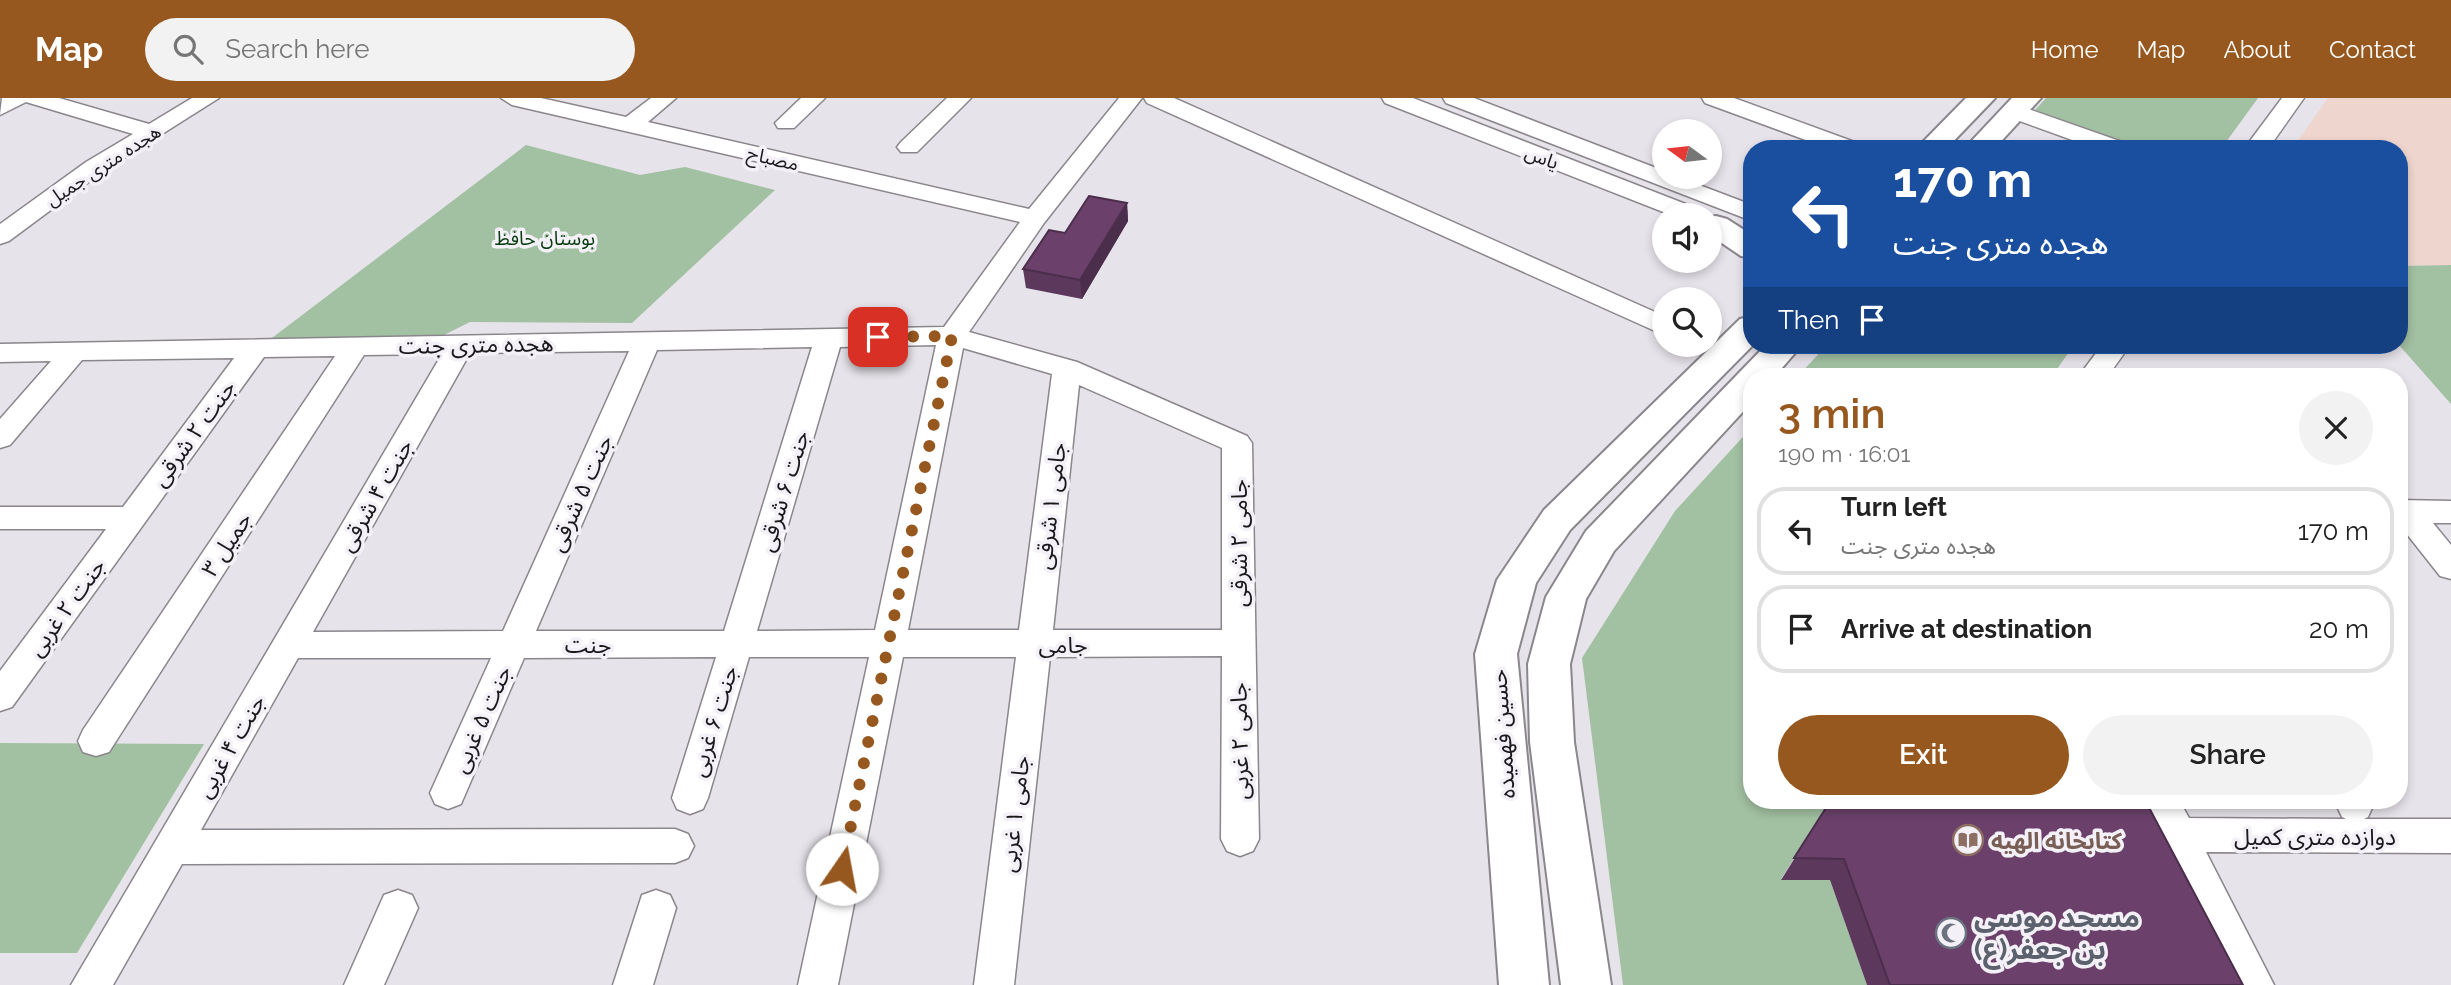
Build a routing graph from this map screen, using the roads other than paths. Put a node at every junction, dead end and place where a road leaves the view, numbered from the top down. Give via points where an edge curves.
1 (18, 98) edge
2 (35, 98) edge
3 (208, 98) edge
4 (512, 98) edge
5 (665, 98) edge
6 (814, 98) edge
7 (960, 98) edge
8 (1131, 98) edge
9 (1155, 98) edge
10 (1393, 98) edge
11 (1454, 98) edge
12 (1713, 98) edge
13 (1981, 98) edge
14 (2293, 98) edge
15 (2020, 105) edge
16 (0, 108) edge
17 (786, 123) dead end
18 (631, 125) junction
19 (152, 132) junction
20 (1827, 140) edge
21 (1939, 140) edge
22 (1987, 140) edge
23 (2100, 140) edge
24 (2263, 140) edge
25 (909, 147) dead end
26 (1660, 203) edge
27 (1743, 211) edge
28 (1035, 218) junction
29 (1722, 228) edge
30 (1722, 231) edge
31 (0, 236) edge
32 (1743, 236) edge
33 (1743, 244) edge
34 (1652, 321) edge
35 (1743, 335) edge
36 (952, 336) junction
37 (829, 338) junction
38 (647, 341) junction
39 (462, 344) junction
40 (356, 346) junction
41 (256, 348) junction
42 (75, 351) junction
43 (0, 353) edge
44 (1777, 354) edge
45 (1763, 368) edge
46 (1067, 369) junction
47 (1743, 390) edge
48 (0, 438) edge
49 (1237, 443) joint
50 (2408, 512) edge
51 (2451, 512) edge
52 (0, 518) edge
53 (131, 518) junction
54 (2408, 518) edge
55 (2451, 567) edge
56 (1238, 643) junction
57 (736, 644) junction
58 (888, 644) junction
59 (1034, 644) junction
60 (288, 645) junction
61 (514, 645) junction
62 (0, 697) edge
63 (96, 741) dead end
64 (449, 793) dead end
65 (690, 798) dead end
66 (2165, 809) edge
67 (2178, 835) junction
68 (2451, 836) edge
69 (1240, 839) dead end
70 (675, 846) dead end
71 (171, 847) junction
72 (398, 908) dead end
73 (656, 908) dead end
74 (91, 985) edge
75 (364, 985) edge
76 (633, 985) edge
77 (818, 985) edge
78 (994, 985) edge
79 (1524, 985) edge
80 (1586, 985) edge
81 (2254, 985) edge

1 - 16 street
2 - 19 street
3 - 19 street, هجده متری جمیل
4 - 18 street, مصباح
5 - 18 street
6 - 17 street
7 - 25 street
8 - 28 street
9 - 34 street
10 - 26 street, یاس
11 - 27 street, یاس
12 - 20 street
13 - 21 main road
14 - 24 street
15 - 22 main road
15 - 23 street
18 - 28 street, مصباح
19 - 31 street, هجده متری جمیل via 94,167
28 - 36 street
29 - 32 street, یاس
30 - 33 main road
35 - 79 main road, حسین فهمیده via 1557,520 1517,580 1496,654
36 - 37 street, هجده متری جنت
36 - 46 street, هجده متری جنت
36 - 58 street
37 - 38 street, هجده متری جنت
37 - 57 street, جنت ۶ شرقی
38 - 39 street, هجده متری جنت
38 - 61 street, جنت ۵ شرقی
39 - 40 street, هجده متری جنت
39 - 60 street, جنت ۴ شرقی
40 - 41 street, هجده متری جنت
40 - 63 street, جمیل ۳
41 - 42 street, هجده متری جنت
41 - 53 street, جنت ۲ شرقی
42 - 43 street, هجده متری جنت
42 - 48 street
44 - 45 main road
46 - 49 street, هجده متری جنت
46 - 59 street, جامی ۱ شرقی
47 - 80 main road via 1600,541 1566,597 1549,664 1552,742
49 - 56 street, جامی ۲ شرقی
50 - 51 street
52 - 53 street
53 - 62 street, جنت ۲ غربی
54 - 55 street
56 - 59 street, جامی
56 - 69 street, جامی ۲ غربی
57 - 58 street, جنت
57 - 61 street, جنت
57 - 65 street, جنت ۶ غربی
58 - 59 street, جامی
58 - 77 street
59 - 78 street, جامی ۱ غربی
60 - 61 street, جنت
60 - 71 street, جنت ۴ غربی
61 - 64 street, جنت ۵ غربی
66 - 67 street
67 - 68 street, دوازده متری کمیل
67 - 81 street
70 - 71 street
71 - 74 street, جنت ۴ غربی
72 - 75 street
73 - 76 street

